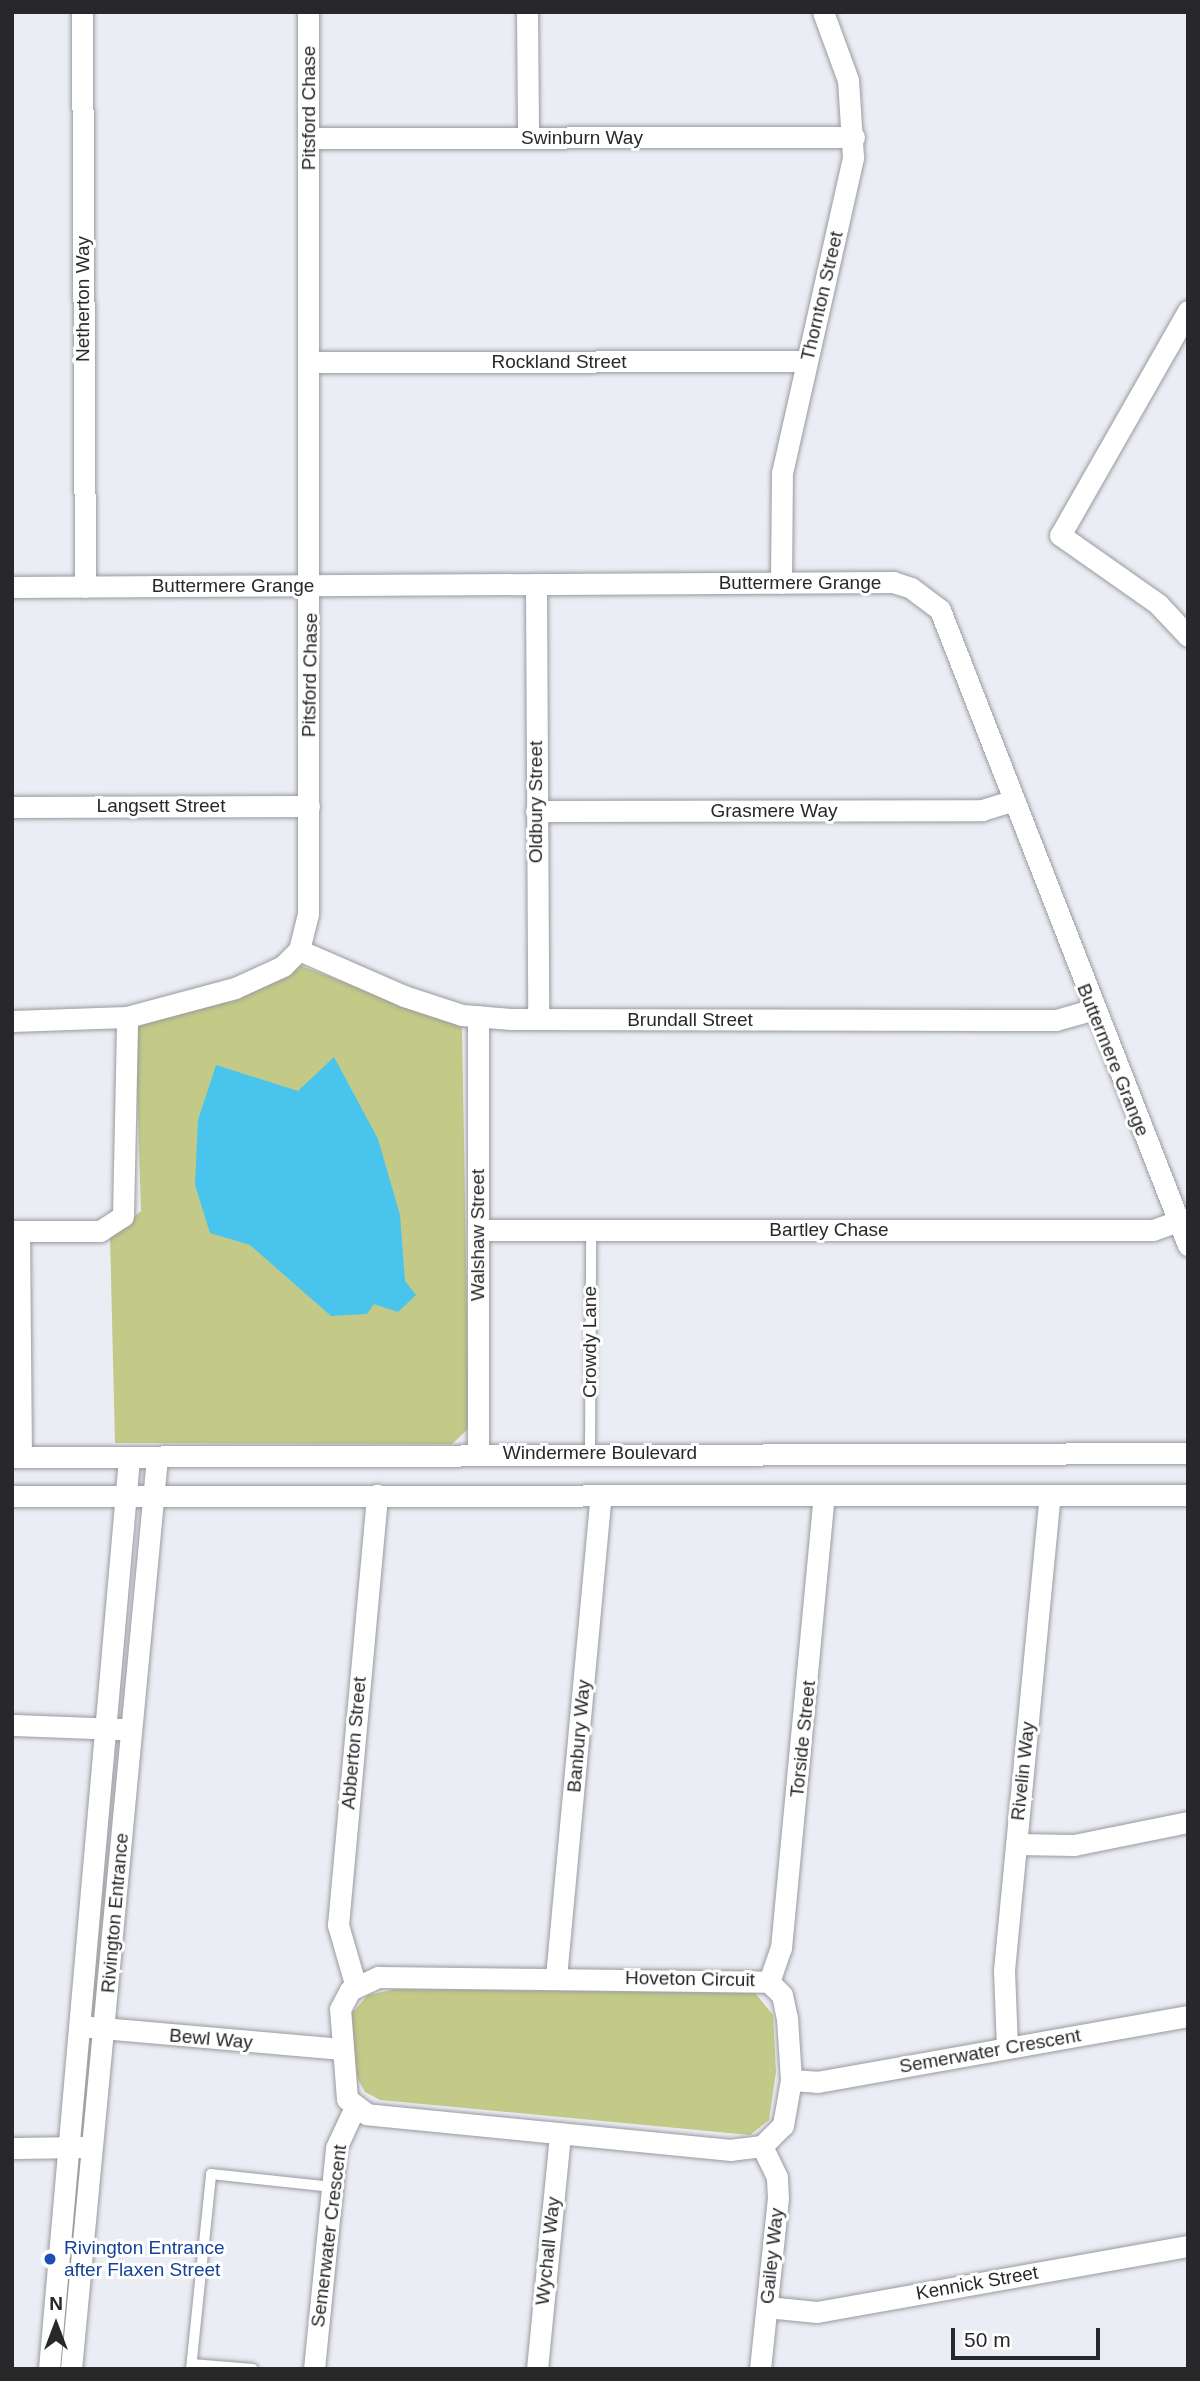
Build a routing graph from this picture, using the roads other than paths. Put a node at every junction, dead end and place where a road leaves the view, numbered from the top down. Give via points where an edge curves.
1 (82, 12) edge
2 (308, 12) edge
3 (527, 12) edge
4 (823, 12) edge
5 (854, 137) junction
6 (309, 138) junction
7 (528, 138) junction
8 (1188, 311) edge
9 (807, 361) junction
10 (310, 362) junction
11 (782, 583) junction
12 (536, 584) junction
13 (311, 586) junction
14 (12, 587) edge
15 (85, 587) junction
16 (1188, 636) edge
17 (1011, 800) junction
18 (309, 806) junction
19 (12, 807) edge
20 (536, 811) junction
21 (299, 950) junction
22 (1092, 1010) junction
23 (478, 1016) junction
24 (127, 1017) junction
25 (538, 1019) junction
26 (12, 1021) edge
27 (1178, 1221) junction
28 (478, 1230) junction
29 (591, 1230) junction
30 (16, 1231) edge
31 (1188, 1245) edge
32 (1188, 1452) edge
33 (478, 1453) junction
34 (590, 1453) junction
35 (17, 1457) edge
36 (130, 1458) junction
37 (157, 1458) junction
38 (128, 1495) junction
39 (155, 1495) junction
40 (377, 1495) junction
41 (601, 1495) junction
42 (824, 1495) junction
43 (1050, 1495) junction
44 (1188, 1495) edge
45 (12, 1496) edge
46 (12, 1725) edge
47 (108, 1729) junction
48 (132, 1730) junction
49 (1188, 1822) edge
50 (1016, 1844) junction
51 (556, 1978) junction
52 (769, 1982) junction
53 (356, 1987) junction
54 (1188, 2016) edge
55 (81, 2026) junction
56 (104, 2029) junction
57 (1007, 2048) junction
58 (340, 2049) junction
59 (791, 2080) junction
60 (355, 2107) junction
61 (560, 2133) junction
62 (762, 2146) junction
63 (70, 2147) junction
64 (93, 2147) junction
65 (12, 2148) edge
66 (332, 2187) junction
67 (1188, 2246) edge
68 (766, 2307) junction
69 (191, 2366) edge
70 (49, 2369) edge
71 (71, 2369) edge
72 (253, 2369) edge
73 (314, 2369) edge
74 (537, 2369) edge
75 (760, 2369) edge

1 - 15 street, Netherton Way
2 - 6 street, Pitsford Chase
3 - 7 street
4 - 5 street, Thornton Street via 848,80
5 - 7 street, Swinburn Way
5 - 9 street, Thornton Street
6 - 7 street, Swinburn Way
6 - 10 street, Pitsford Chase
8 - 16 street via 1060,535 1158,604
9 - 10 street, Rockland Street
9 - 11 street, Thornton Street via 782,473
10 - 13 street, Pitsford Chase
11 - 12 street, Buttermere Grange
11 - 17 street, Buttermere Grange via 893,582 924,595 940,610
12 - 13 street, Buttermere Grange
12 - 20 street, Oldbury Street
13 - 15 street, Buttermere Grange
13 - 18 street, Pitsford Chase
14 - 15 street, Buttermere Grange
17 - 20 street, Grasmere Way via 982,810
17 - 22 street, Buttermere Grange
18 - 19 street, Langsett Street
18 - 21 street, Pitsford Chase via 308,913
20 - 25 street, Oldbury Street
21 - 23 street, Brundall Street via 404,996
21 - 24 street via 283,967 235,988
22 - 25 street, Brundall Street via 1056,1020
22 - 27 street, Buttermere Grange
23 - 25 street, Brundall Street
23 - 28 street, Walshaw Street
24 - 26 street
24 - 30 street via 123,1216 100,1231
27 - 29 street, Bartley Chase via 1153,1230
27 - 31 street, Buttermere Grange
28 - 29 street, Bartley Chase
28 - 33 street, Walshaw Street
29 - 34 lane, Crowdy Lane
30 - 35 street
32 - 34 street, Windermere Boulevard
33 - 34 street, Windermere Boulevard
33 - 37 street, Windermere Boulevard
35 - 36 street, Windermere Boulevard
36 - 37 street, Windermere Boulevard
36 - 38 street, Rivington Entrance
37 - 39 street, Rivington Entrance
38 - 39 street
38 - 45 street
38 - 47 street, Rivington Entrance
39 - 40 street
39 - 48 street, Rivington Entrance
40 - 41 street
40 - 53 street, Abberton Street via 338,1925
41 - 42 street
41 - 51 street, Banbury Way
42 - 43 street
42 - 52 street, Torside Street via 781,1948
43 - 44 street
43 - 50 street, Rivelin Way
46 - 47 street
47 - 48 street
47 - 55 street, Rivington Entrance
48 - 56 street, Rivington Entrance
49 - 50 street via 1074,1844
50 - 57 street, Rivelin Way via 1004,1970
51 - 52 street, Hoveton Circuit
51 - 53 street, Hoveton Circuit via 378,1977
52 - 59 street, Hoveton Circuit via 782,1995 788,2018
53 - 58 street via 340,2009
54 - 57 street, Semerwater Crescent
55 - 56 street, Bewl Way
55 - 63 street, Rivington Entrance
56 - 58 street, Bewl Way
56 - 64 street, Rivington Entrance
57 - 59 street, Semerwater Crescent via 817,2082
58 - 60 street via 347,2099
59 - 62 street, Hoveton Circuit via 783,2125
60 - 61 street via 380,2116
60 - 66 street, Semerwater Crescent via 336,2148
61 - 62 street via 731,2150
61 - 74 street, Wychall Way
62 - 68 street, Gailey Way via 777,2178 778,2198
63 - 64 street
63 - 65 street
63 - 70 street, Rivington Entrance
64 - 71 street, Rivington Entrance
66 - 69 lane via 211,2175
66 - 73 street, Semerwater Crescent
67 - 68 street, Kennick Street via 817,2312
68 - 75 street, Gailey Way
69 - 72 lane

